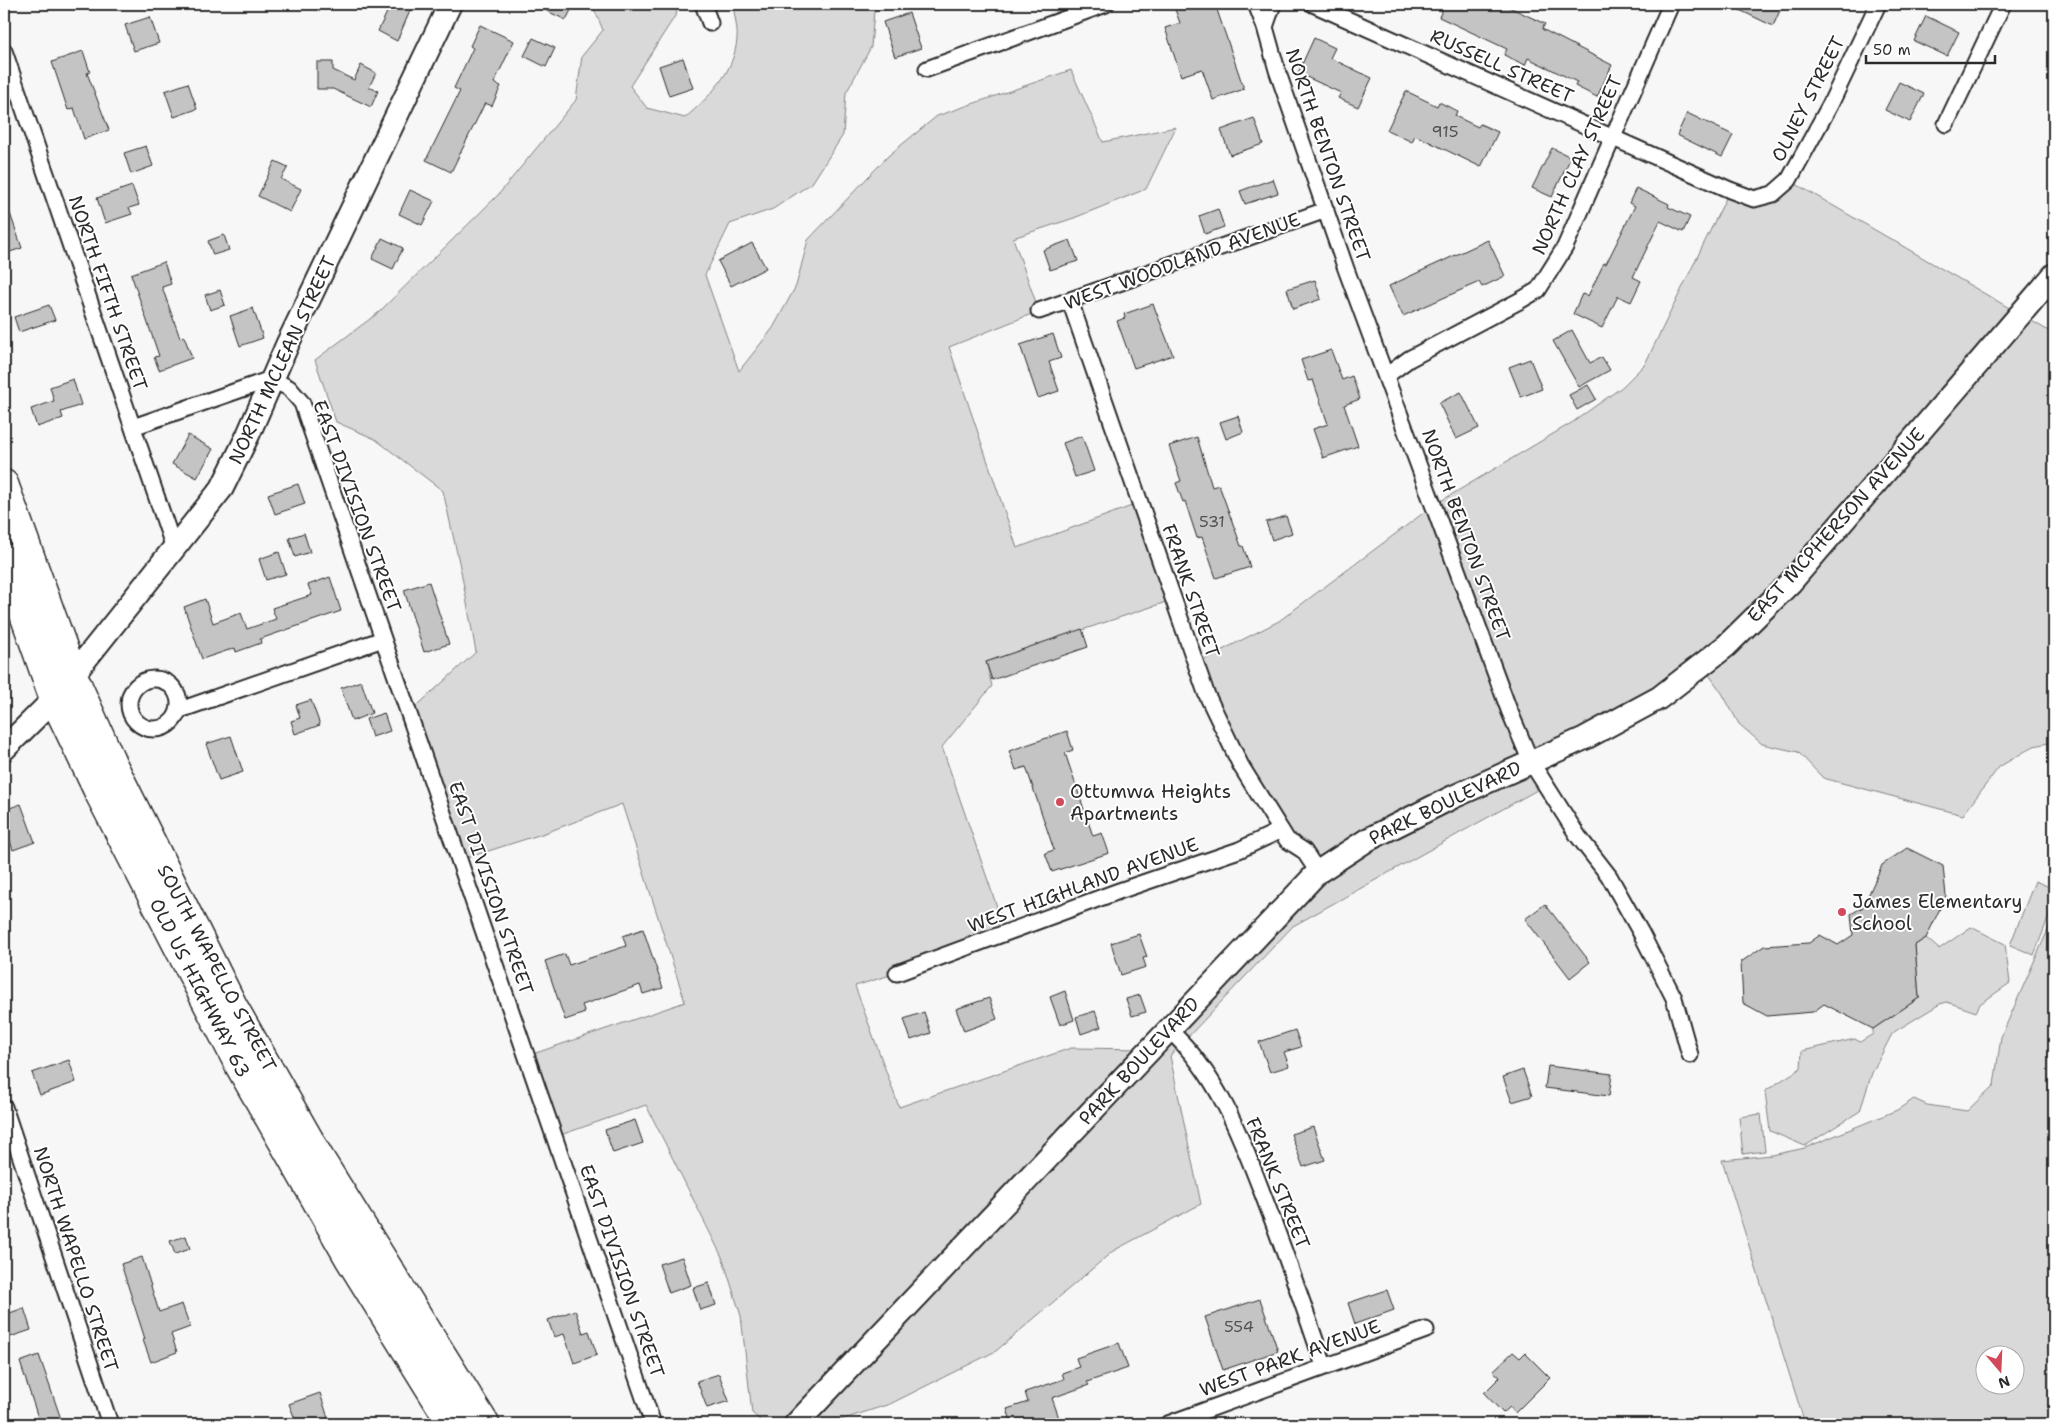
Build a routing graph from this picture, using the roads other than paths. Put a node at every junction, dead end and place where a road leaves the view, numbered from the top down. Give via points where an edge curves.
1 (450, 4) edge
2 (703, 4) edge
3 (1106, 4) edge
4 (1256, 4) edge
5 (1273, 4) edge
6 (1313, 4) edge
7 (1671, 4) edge
8 (1878, 4) edge
9 (2003, 4) edge
10 (710, 23) dead end
11 (1264, 27) junction
12 (4, 51) edge
13 (927, 69) dead end
14 (1946, 124) dead end
15 (1613, 138) junction
16 (1730, 190) joint
17 (1326, 210) junction
18 (2054, 274) edge
19 (1070, 301) junction
20 (1039, 311) dead end
21 (1386, 376) junction
22 (272, 379) junction
23 (133, 427) junction
24 (4, 484) edge
25 (174, 548) junction
26 (4, 558) edge
27 (383, 639) junction
28 (64, 687) junction
29 (180, 710) dead end
30 (4, 749) edge
31 (1531, 762) junction
32 (1281, 830) junction
33 (1318, 872) junction
34 (897, 973) dead end
35 (1169, 1030) junction
36 (1690, 1055) dead end
37 (4, 1107) edge
38 (7, 1125) edge
39 (1426, 1330) dead end
40 (1324, 1366) junction
41 (110, 1424) edge
42 (452, 1424) edge
43 (485, 1424) edge
44 (653, 1424) edge
45 (796, 1424) edge
46 (1168, 1424) edge

1 - 22 main road, NORTH MCLEAN STREET
2 - 10 street
3 - 13 street
4 - 11 street, NORTH BENTON STREET
5 - 11 street
6 - 15 street, RUSSELL STREET
7 - 15 street, NORTH CLAY STREET
8 - 16 street, OLNEY STREET via 1830,105 1789,180 1772,194 1754,199
9 - 14 street
11 - 17 street, NORTH BENTON STREET
12 - 23 street, NORTH FIFTH STREET
15 - 16 street, RUSSELL STREET
15 - 21 street, NORTH CLAY STREET via 1565,247 1538,290 1409,359
17 - 19 street, WEST WOODLAND AVENUE
17 - 21 street, NORTH BENTON STREET
18 - 31 main road, EAST MCPHERSON AVENUE via 1790,583 1726,646 1659,698 1585,738
19 - 20 street, WEST WOODLAND AVENUE
19 - 32 street, FRANK STREET via 1206,693 1241,766
21 - 31 street, NORTH BENTON STREET via 1508,710
22 - 23 street
22 - 25 main road, NORTH MCLEAN STREET via 222,488
22 - 27 street, EAST DIVISION STREET via 289,388 302,403
23 - 25 street, NORTH FIFTH STREET
24 - 28 highway, SOUTH WAPELLO STREET
25 - 28 main road, NORTH MCLEAN STREET
26 - 28 highway, OLD US HIGHWAY 63
27 - 29 street
27 - 44 street, EAST DIVISION STREET
28 - 30 main road
28 - 42 highway, OLD US HIGHWAY 63 via 100,795 239,1065 349,1258
28 - 43 highway, SOUTH WAPELLO STREET via 112,764 233,1006 319,1157
31 - 33 main road, PARK BOULEVARD via 1367,840
31 - 36 street, NORTH BENTON STREET via 1608,876 1641,933 1674,998
32 - 33 street, FRANK STREET via 1287,840 1304,851
32 - 34 street, WEST HIGHLAND AVENUE via 1239,850
33 - 35 main road, PARK BOULEVARD
35 - 40 street, FRANK STREET via 1187,1046 1208,1074 1226,1110 1260,1188
35 - 45 main road, PARK BOULEVARD
37 - 38 street, NORTH WAPELLO STREET
38 - 41 street, NORTH WAPELLO STREET
39 - 40 street, WEST PARK AVENUE
40 - 46 street, WEST PARK AVENUE

